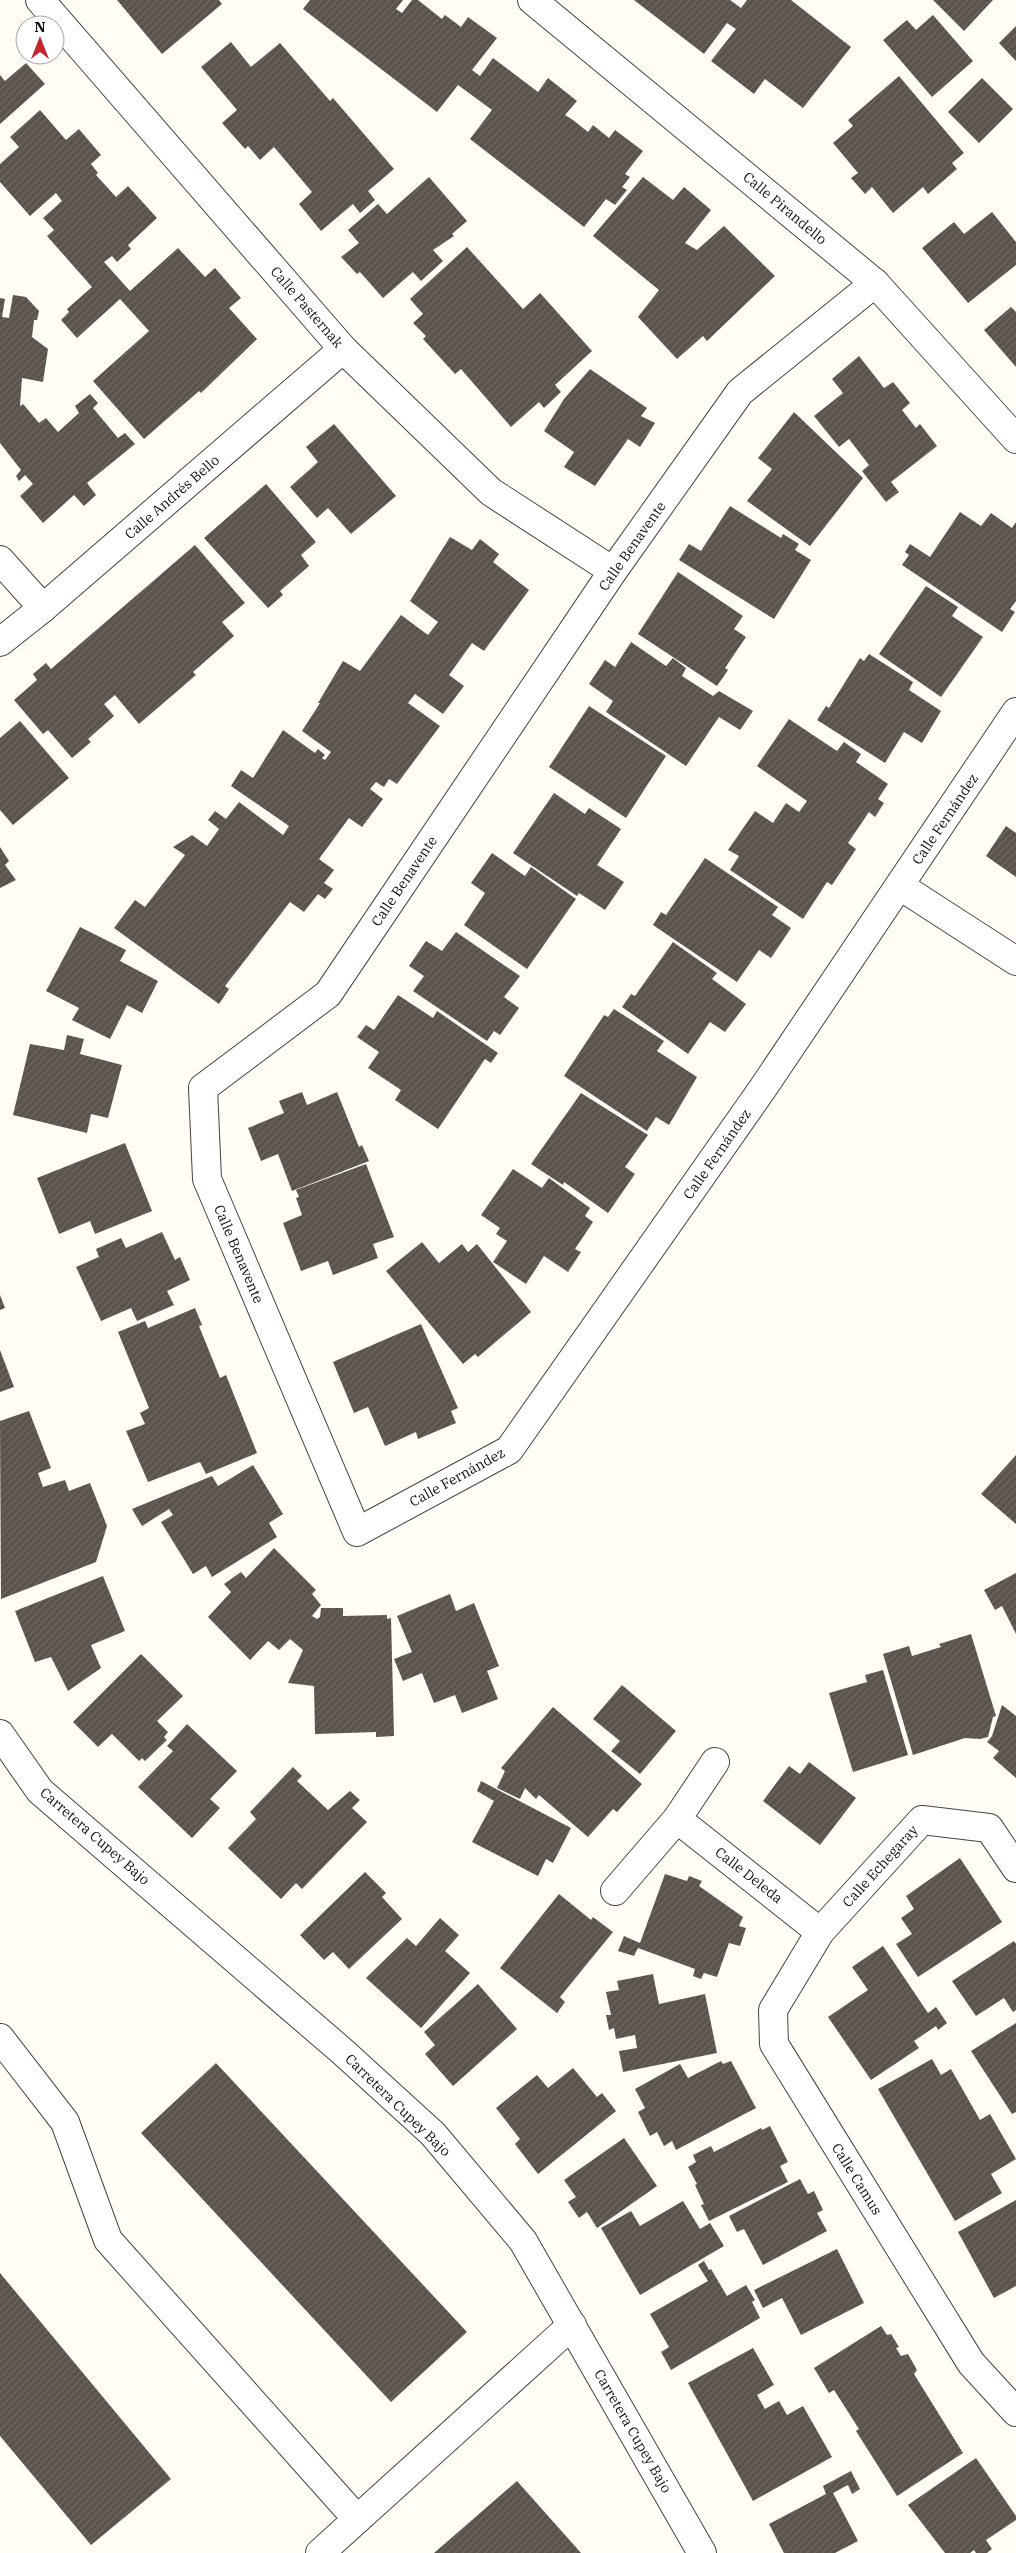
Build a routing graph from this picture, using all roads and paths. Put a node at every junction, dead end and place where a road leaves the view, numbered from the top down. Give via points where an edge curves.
1 (40, 0) edge
2 (532, 0) edge
3 (875, 283) junction
4 (343, 349) junction
5 (1016, 439) edge
6 (0, 560) edge
7 (614, 571) junction
8 (43, 608) junction
9 (0, 642) edge
10 (1016, 712) edge
11 (900, 886) junction
12 (1016, 961) edge
13 (357, 1532) joint
14 (0, 1734) edge
15 (715, 1762) dead end
16 (678, 1818) junction
17 (1016, 1868) edge
18 (615, 1890) dead end
19 (820, 1932) junction
20 (0, 2038) edge
21 (572, 2325) junction
22 (1016, 2412) edge
23 (358, 2519) junction
24 (320, 2553) edge
25 (702, 2553) edge

1 - 4 street, Calle Pasternak
2 - 3 street, Calle Pirandello
3 - 5 street, Calle Pirandello
3 - 7 street, Calle Benavente via 740,392
4 - 7 street, Calle Pasternak via 491,492
4 - 8 street, Calle Andrés Bello
6 - 8 street
7 - 13 street, Calle Benavente via 328,994 203,1088 207,1179
8 - 9 street, Calle Andrés Bello
10 - 11 street, Calle Fernández
11 - 12 street
11 - 13 street, Calle Fernández via 509,1450
14 - 21 street, Carretera Cupey Bajo via 40,1791 343,2052 433,2134 523,2241
15 - 16 street
16 - 18 street
16 - 19 street, Calle Deleda
17 - 19 street, Calle Echegaray via 989,1828 922,1820
19 - 22 street, Calle Camus via 774,2010 774,2044 971,2363
20 - 23 street via 65,2122 108,2240
21 - 23 street
21 - 25 street, Carretera Cupey Bajo
23 - 24 street

